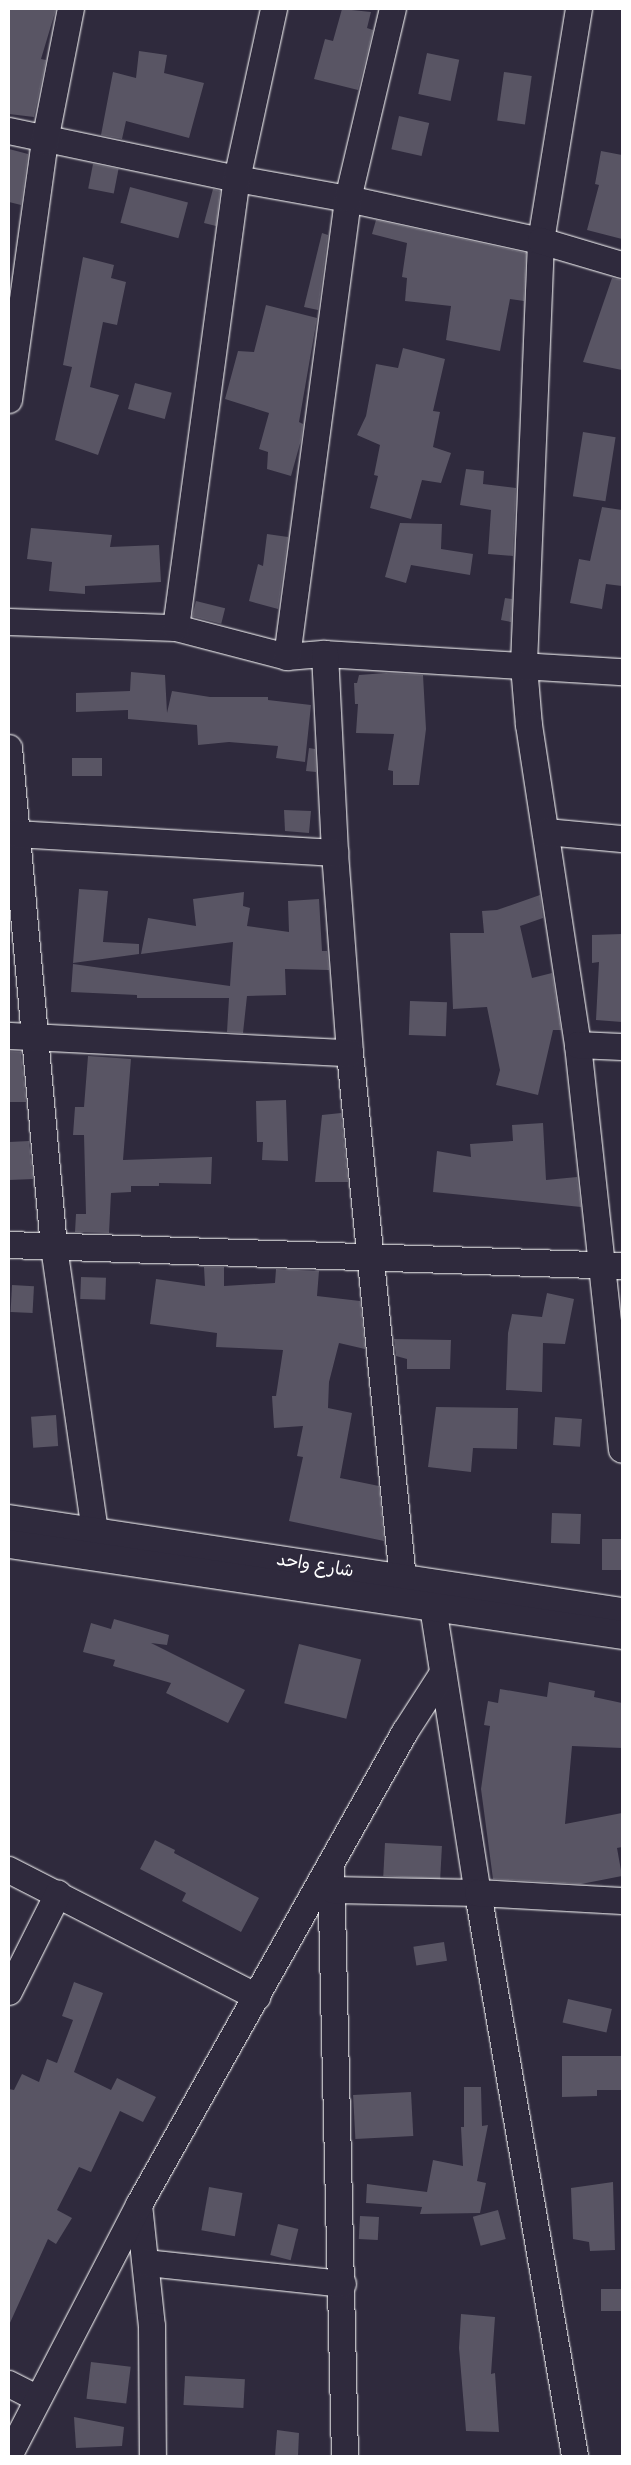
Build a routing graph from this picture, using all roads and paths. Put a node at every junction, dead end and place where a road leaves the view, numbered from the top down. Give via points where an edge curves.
1 (71, 9) edge
2 (274, 9) edge
3 (393, 9) edge
4 (579, 9) edge
5 (9, 130) edge
6 (45, 141) junction
7 (237, 179) junction
8 (348, 198) junction
9 (541, 241) junction
10 (18, 265) edge
11 (622, 265) edge
12 (9, 400) edge
13 (9, 622) edge
14 (176, 628) junction
15 (324, 654) junction
16 (286, 657) junction
17 (524, 666) junction
18 (622, 672) edge
19 (9, 748) edge
20 (546, 832) junction
21 (16, 834) junction
22 (622, 840) edge
23 (335, 853) junction
24 (21, 1036) edge
25 (578, 1045) junction
26 (622, 1046) edge
27 (350, 1053) junction
28 (9, 1245) edge
29 (54, 1248) junction
30 (369, 1256) junction
31 (612, 1267) edge
32 (622, 1450) edge
33 (9, 1519) edge
34 (95, 1532) junction
35 (9, 1544) edge
36 (404, 1579) junction
37 (433, 1607) junction
38 (622, 1612) edge
39 (622, 1635) edge
40 (443, 1673) junction
41 (9, 1870) edge
42 (332, 1878) junction
43 (478, 1893) junction
44 (58, 1894) junction
45 (622, 1902) edge
46 (9, 1992) edge
47 (257, 1997) junction
48 (139, 2205) junction
49 (147, 2263) junction
50 (343, 2284) junction
51 (9, 2384) edge
52 (38, 2398) junction
53 (9, 2456) edge
54 (154, 2456) edge
55 (344, 2456) edge
56 (575, 2456) edge

1 - 6 street
2 - 7 street
3 - 8 street
4 - 9 street
5 - 6 street
6 - 7 street
6 - 10 street
7 - 8 street
7 - 14 street
8 - 9 street
8 - 16 street
9 - 11 street
9 - 17 street
10 - 12 street
13 - 14 street
14 - 16 street
15 - 16 street
15 - 17 street
15 - 23 street
17 - 18 street
17 - 20 street via 529,725
19 - 21 street
20 - 22 street
20 - 25 street
21 - 23 street
21 - 24 street
23 - 27 street
24 - 27 street
24 - 29 street
25 - 26 street
25 - 31 street
27 - 30 street
28 - 29 street
29 - 30 street
29 - 34 street
30 - 31 street
30 - 36 street
31 - 32 street
33 - 34 street, شارع واحد
34 - 36 street, شارع واحد
35 - 37 street, شارع واحد
36 - 37 street
36 - 38 street, شارع واحد
37 - 39 street, شارع واحد
37 - 40 street
40 - 42 street via 405,1732
40 - 43 street
41 - 44 street
42 - 43 street
42 - 47 street
42 - 50 street
43 - 45 street
43 - 56 street
44 - 46 street
44 - 47 street
47 - 48 street
48 - 49 street
48 - 52 street
49 - 50 street
49 - 54 street via 154,2387
50 - 55 street
51 - 52 street
52 - 53 street

